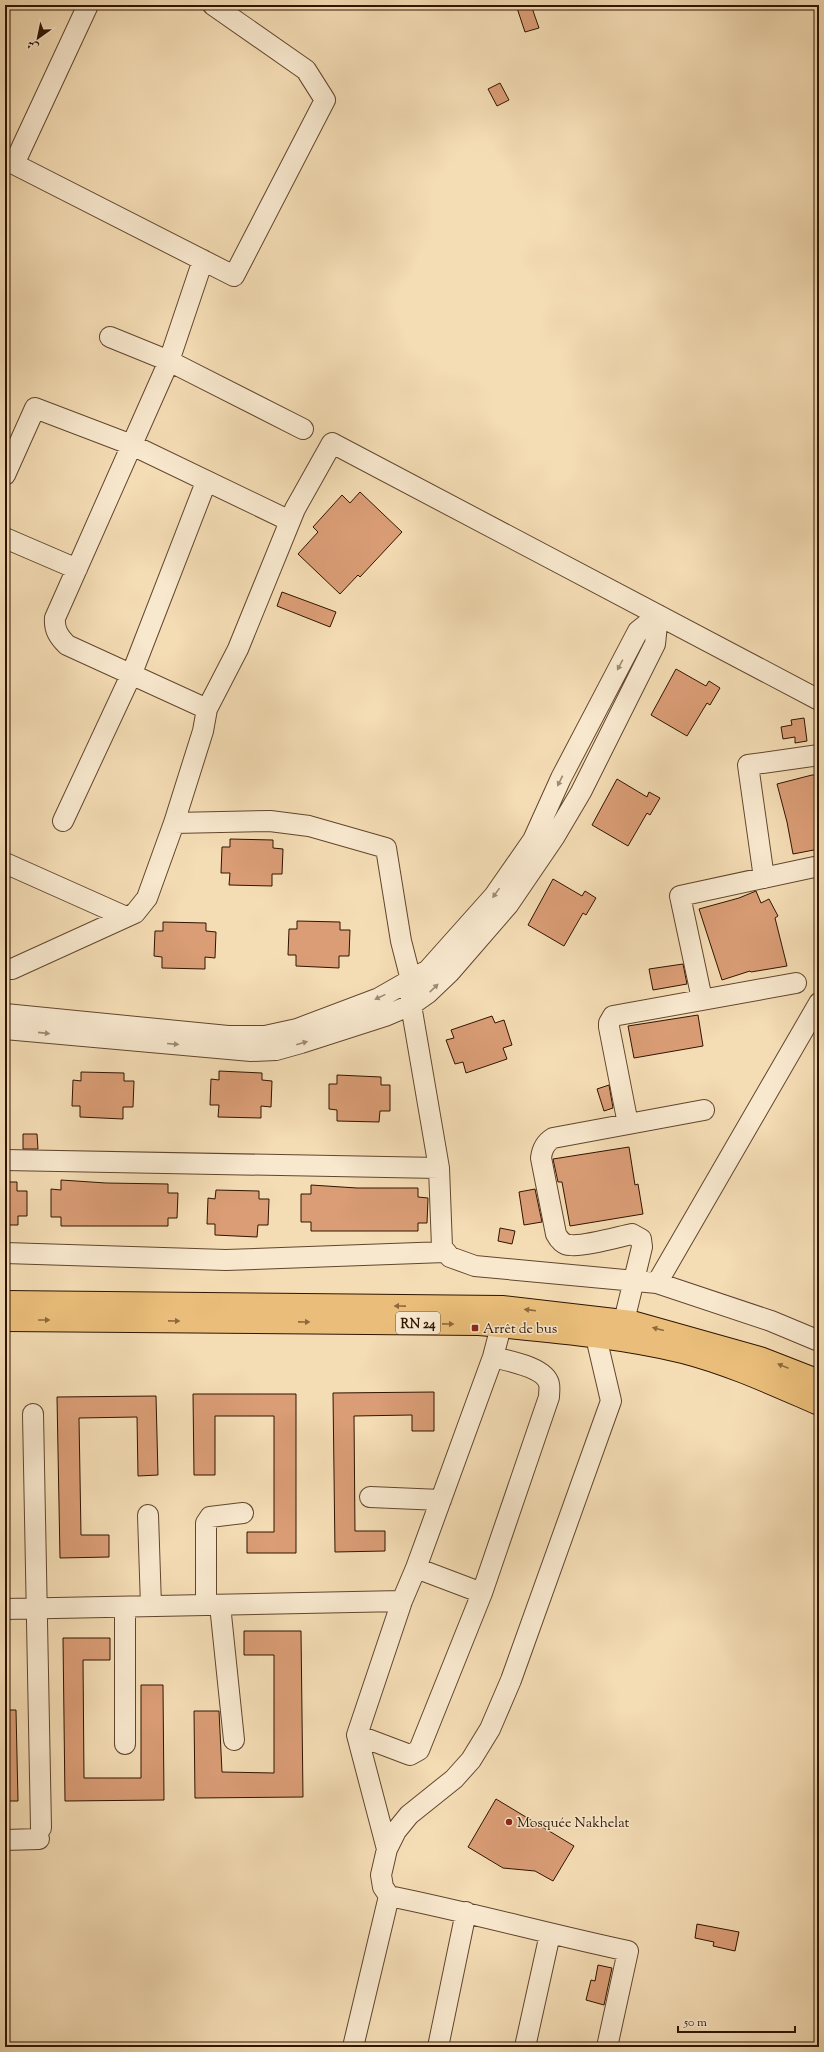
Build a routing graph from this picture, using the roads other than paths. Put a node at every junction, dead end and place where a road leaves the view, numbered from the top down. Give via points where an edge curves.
1 (88, 5) edge
2 (213, 5) edge
3 (203, 260) junction
4 (110, 337) dead end
5 (169, 361) junction
6 (303, 428) dead end
7 (132, 445) junction
8 (5, 475) edge
9 (206, 482) junction
10 (290, 521) junction
11 (5, 538) edge
12 (77, 569) junction
13 (658, 615) junction
14 (132, 673) junction
15 (819, 700) edge
16 (207, 708) junction
17 (819, 756) edge
18 (63, 821) dead end
19 (174, 823) junction
20 (5, 863) edge
21 (819, 866) edge
22 (764, 878) junction
23 (126, 917) junction
24 (7, 972) edge
25 (411, 980) junction
26 (796, 983) dead end
27 (702, 1000) junction
28 (819, 1003) edge
29 (411, 1006) junction
30 (5, 1014) edge
31 (5, 1029) edge
32 (704, 1110) dead end
33 (628, 1124) junction
34 (5, 1160) edge
35 (439, 1168) junction
36 (445, 1252) junction
37 (5, 1253) edge
38 (634, 1280) junction
39 (657, 1283) junction
40 (5, 1302) edge
41 (5, 1320) edge
42 (624, 1321) junction
43 (501, 1326) junction
44 (596, 1337) junction
45 (819, 1340) edge
46 (493, 1357) junction
47 (819, 1381) edge
48 (819, 1404) edge
49 (33, 1414) dead end
50 (370, 1497) dead end
51 (441, 1500) junction
52 (243, 1513) dead end
53 (148, 1515) dead end
54 (416, 1568) junction
55 (482, 1593) junction
56 (402, 1601) junction
57 (213, 1605) junction
58 (151, 1606) junction
59 (125, 1607) junction
60 (5, 1608) edge
61 (37, 1608) junction
62 (357, 1735) junction
63 (234, 1740) dead end
64 (125, 1744) dead end
65 (5, 1840) edge
66 (387, 1849) junction
67 (389, 1896) junction
68 (466, 1912) junction
69 (550, 1934) junction
70 (444, 2046) edge
71 (353, 2047) edge
72 (525, 2047) edge
73 (607, 2047) edge

1 - 3 street via 14,164
2 - 3 street via 306,70 326,100 234,276
3 - 5 street
4 - 5 street
5 - 6 street
5 - 7 street
7 - 8 street via 35,408
7 - 9 street
7 - 12 street
9 - 10 street
9 - 14 street
10 - 13 street via 332,443
10 - 16 street via 238,649
11 - 12 street
12 - 14 street via 55,618 54,626 59,638 67,645
13 - 15 street
13 -> 25 street via 638,631 528,846 494,896 428,970
29 -> 13 street via 450,972 508,905 555,836 581,792 656,644
14 - 16 street
14 - 18 street
16 - 19 street via 203,731
17 - 22 street via 748,765
19 - 23 street via 147,898 135,913
19 - 25 street via 270,821 309,826 386,848 401,941
20 - 23 street
21 - 22 street
22 - 27 street via 680,896
23 - 24 street
25 - 29 street
25 -> 30 street via 379,998 297,1028 266,1036 228,1036
26 - 27 street
27 - 33 street via 617,1014 611,1019 609,1027
28 - 39 street
31 -> 29 street via 251,1051 276,1050
29 - 35 street
32 - 33 street
33 - 38 street via 553,1138 544,1146 541,1158 558,1238 565,1244 575,1245 635,1234 642,1243
34 - 35 street
35 - 36 street via 442,1247
36 - 37 street via 226,1260
36 - 38 street via 460,1262 475,1266
38 - 39 street
38 - 42 street
39 - 45 street
42 -> 40 highway, RN 24 via 502,1307
41 -> 43 highway, RN 24
47 -> 42 highway, RN 24 via 760,1358
43 - 44 highway, RN 24
43 - 46 street
44 - 48 highway, RN 24 via 626,1340 684,1353 753,1375
44 - 66 street via 611,1401 511,1680 490,1729 471,1760 454,1779 409,1815 396,1831
46 - 51 street
46 - 55 street via 535,1369 544,1375 549,1384 549,1397
49 - 61 street
50 - 51 street
51 - 54 street
52 - 57 street via 210,1516 206,1523
53 - 58 street
54 - 55 street
54 - 56 street
55 - 62 street via 419,1750 410,1755
56 - 57 street
56 - 62 street
57 - 58 street
57 - 63 street
58 - 59 street
59 - 61 street
59 - 64 street
60 - 61 street
61 - 65 street via 40,1834
62 - 66 street
66 - 67 street via 381,1876 383,1887
67 - 68 street
67 - 71 street
68 - 69 street
68 - 70 street
69 - 72 street
69 - 73 street via 628,1951

